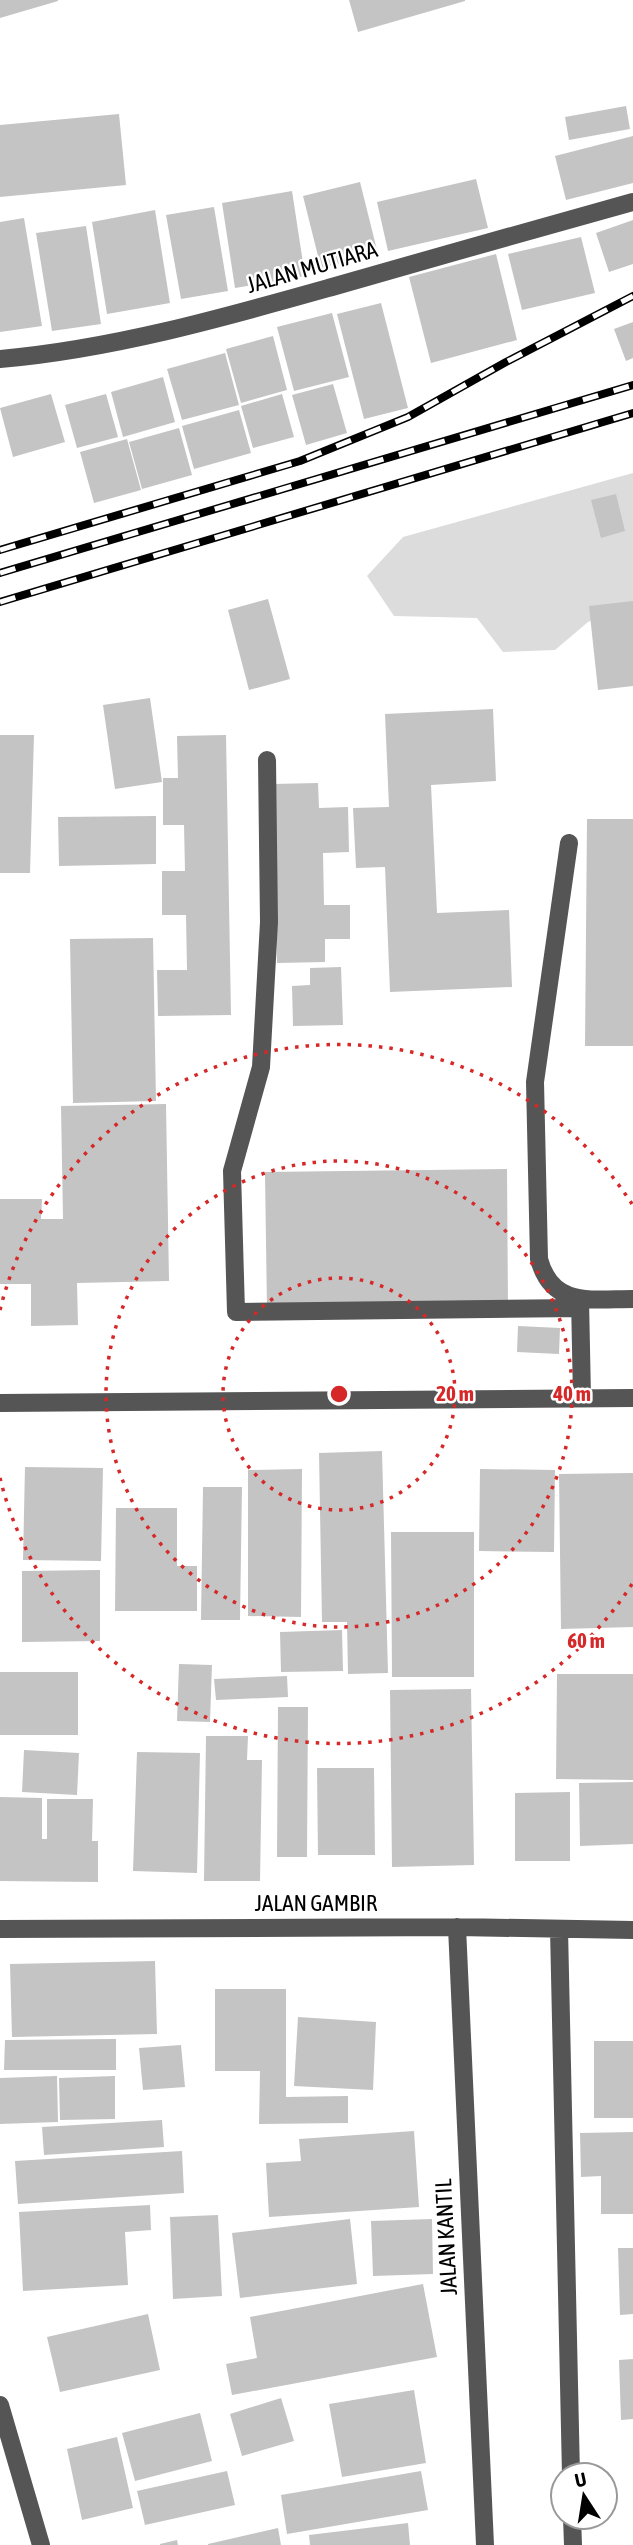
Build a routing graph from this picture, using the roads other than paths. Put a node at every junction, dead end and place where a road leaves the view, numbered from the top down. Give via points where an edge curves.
1 (633, 202) edge
2 (0, 359) edge
3 (267, 760) dead end
4 (569, 843) dead end
5 (633, 1299) edge
6 (580, 1304) junction
7 (582, 1398) junction
8 (633, 1398) edge
9 (0, 1404) edge
10 (457, 1927) junction
11 (0, 1928) edge
12 (559, 1929) junction
13 (633, 1930) edge
14 (0, 2405) edge
15 (571, 2461) edge
16 (41, 2545) edge
17 (485, 2545) edge

1 - 2 street, JALAN MUTIARA via 216,320 119,342
3 - 6 street via 269,922 261,1067 232,1171 236,1312
4 - 6 street via 535,1082 543,1274 553,1287
5 - 6 street
6 - 7 street
7 - 8 street
7 - 9 street
10 - 11 street, JALAN GAMBIR
10 - 12 street, JALAN GAMBIR
10 - 17 street, JALAN KANTIL
12 - 13 street, JALAN GAMBIR
12 - 15 street
14 - 16 street

